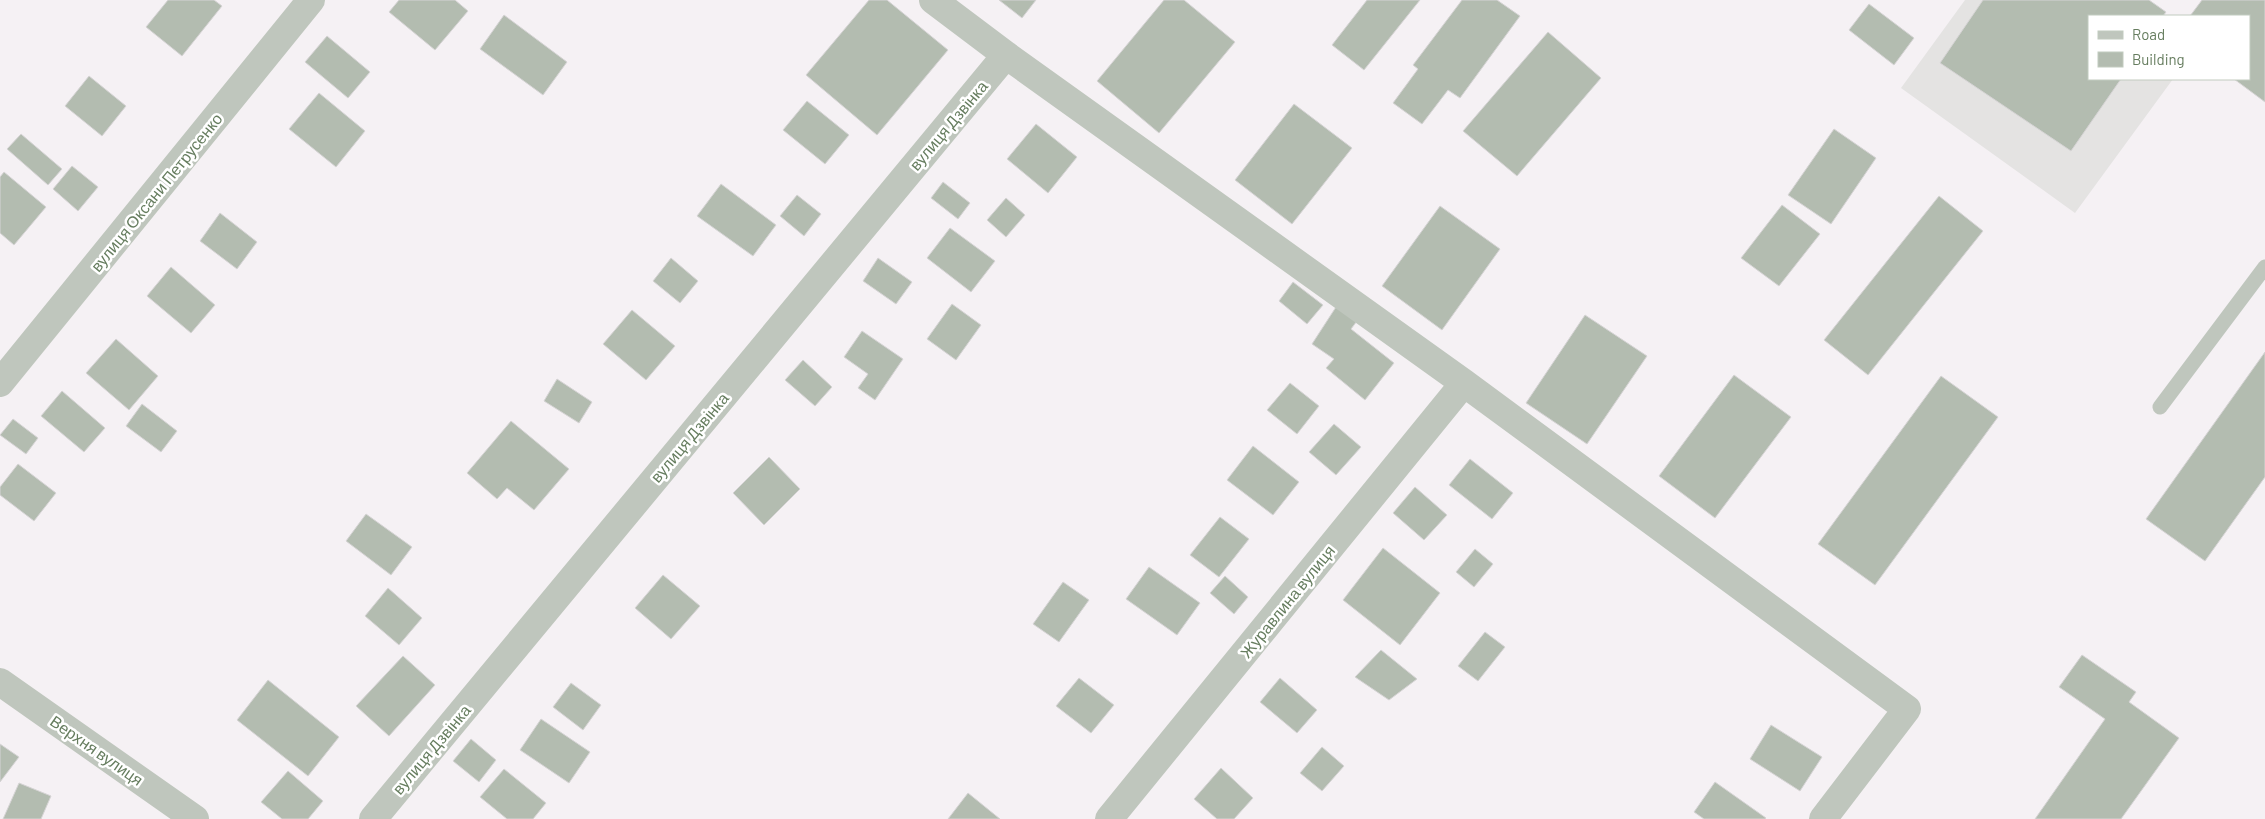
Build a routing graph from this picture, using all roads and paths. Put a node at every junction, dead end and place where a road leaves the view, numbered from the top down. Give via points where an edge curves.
1 (311, 0) edge
2 (933, 0) edge
3 (1006, 55) junction
4 (2265, 267) edge
5 (0, 383) edge
6 (1464, 383) junction
7 (2160, 407) dead end
8 (0, 682) edge
9 (195, 819) edge
10 (373, 819) edge
11 (1109, 819) edge
12 (1823, 819) edge

1 - 5 street, вулиця Оксани Петрусенко
2 - 3 street
3 - 6 street
3 - 10 street, вулиця Дзвінка
4 - 7 lane
6 - 11 street, Журавлина вулиця
6 - 12 street via 1906,709
8 - 9 street, Верхня вулиця

